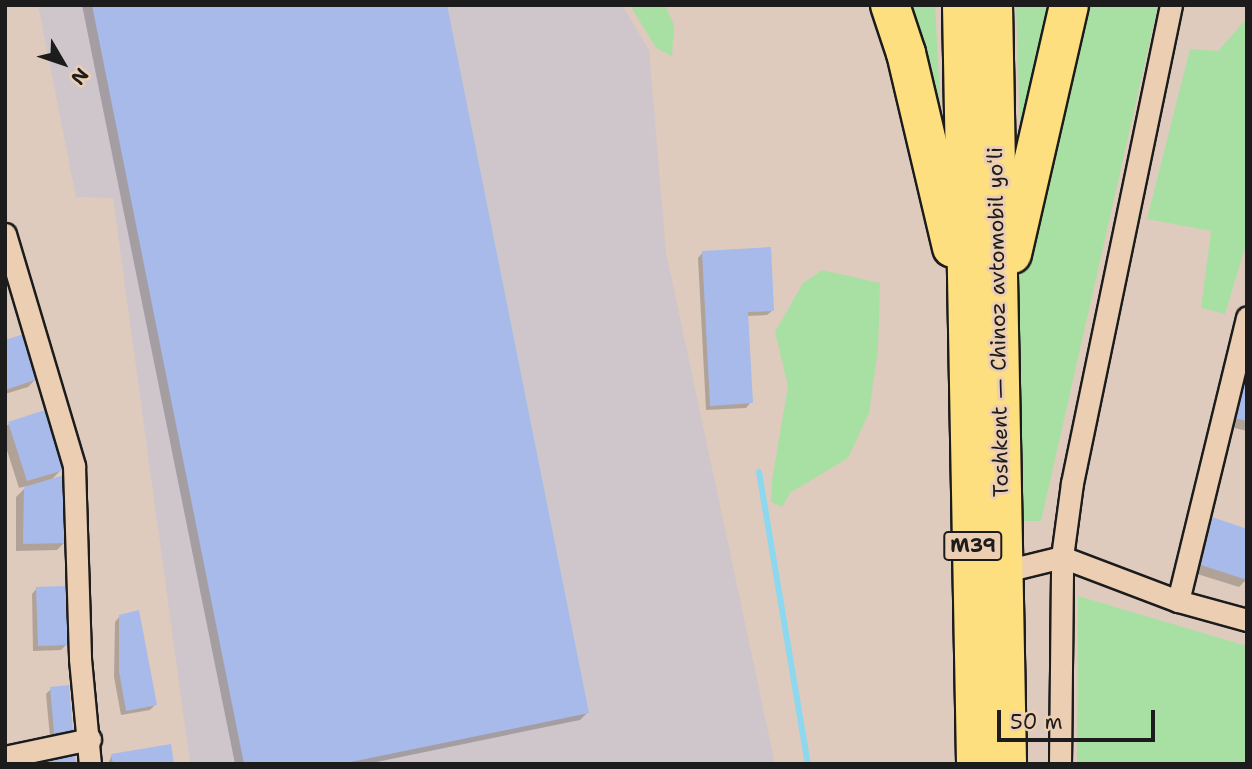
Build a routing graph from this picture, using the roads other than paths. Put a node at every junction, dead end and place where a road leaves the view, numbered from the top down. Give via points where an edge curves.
1 (890, 5) edge
2 (962, 5) edge
3 (993, 5) edge
4 (1069, 5) edge
5 (1171, 5) edge
6 (5, 234) edge
7 (1247, 317) edge
8 (984, 330) junction
9 (1062, 557) junction
10 (1002, 572) junction
11 (1178, 601) junction
12 (1247, 620) edge
13 (90, 739) junction
14 (5, 757) edge
15 (90, 764) edge
16 (976, 764) edge
17 (1007, 764) edge
18 (1060, 764) edge

1 - 8 highway
2 - 8 highway, Toshkent — Chinoz avtomobil yoʻli / M39
3 - 8 highway, Toshkent — Chinoz avtomobil yoʻli / M39
4 - 8 highway via 1036,157
5 - 9 street via 1072,484
6 - 13 street via 74,466 80,659
7 - 11 street
8 - 10 highway, Toshkent — Chinoz avtomobil yoʻli / M39
8 - 16 highway, Toshkent — Chinoz avtomobil yoʻli / M39
9 - 10 street
9 - 11 street
9 - 18 street
10 - 17 highway, Toshkent — Chinoz avtomobil yoʻli / M39
11 - 12 street
13 - 14 street
13 - 15 street

